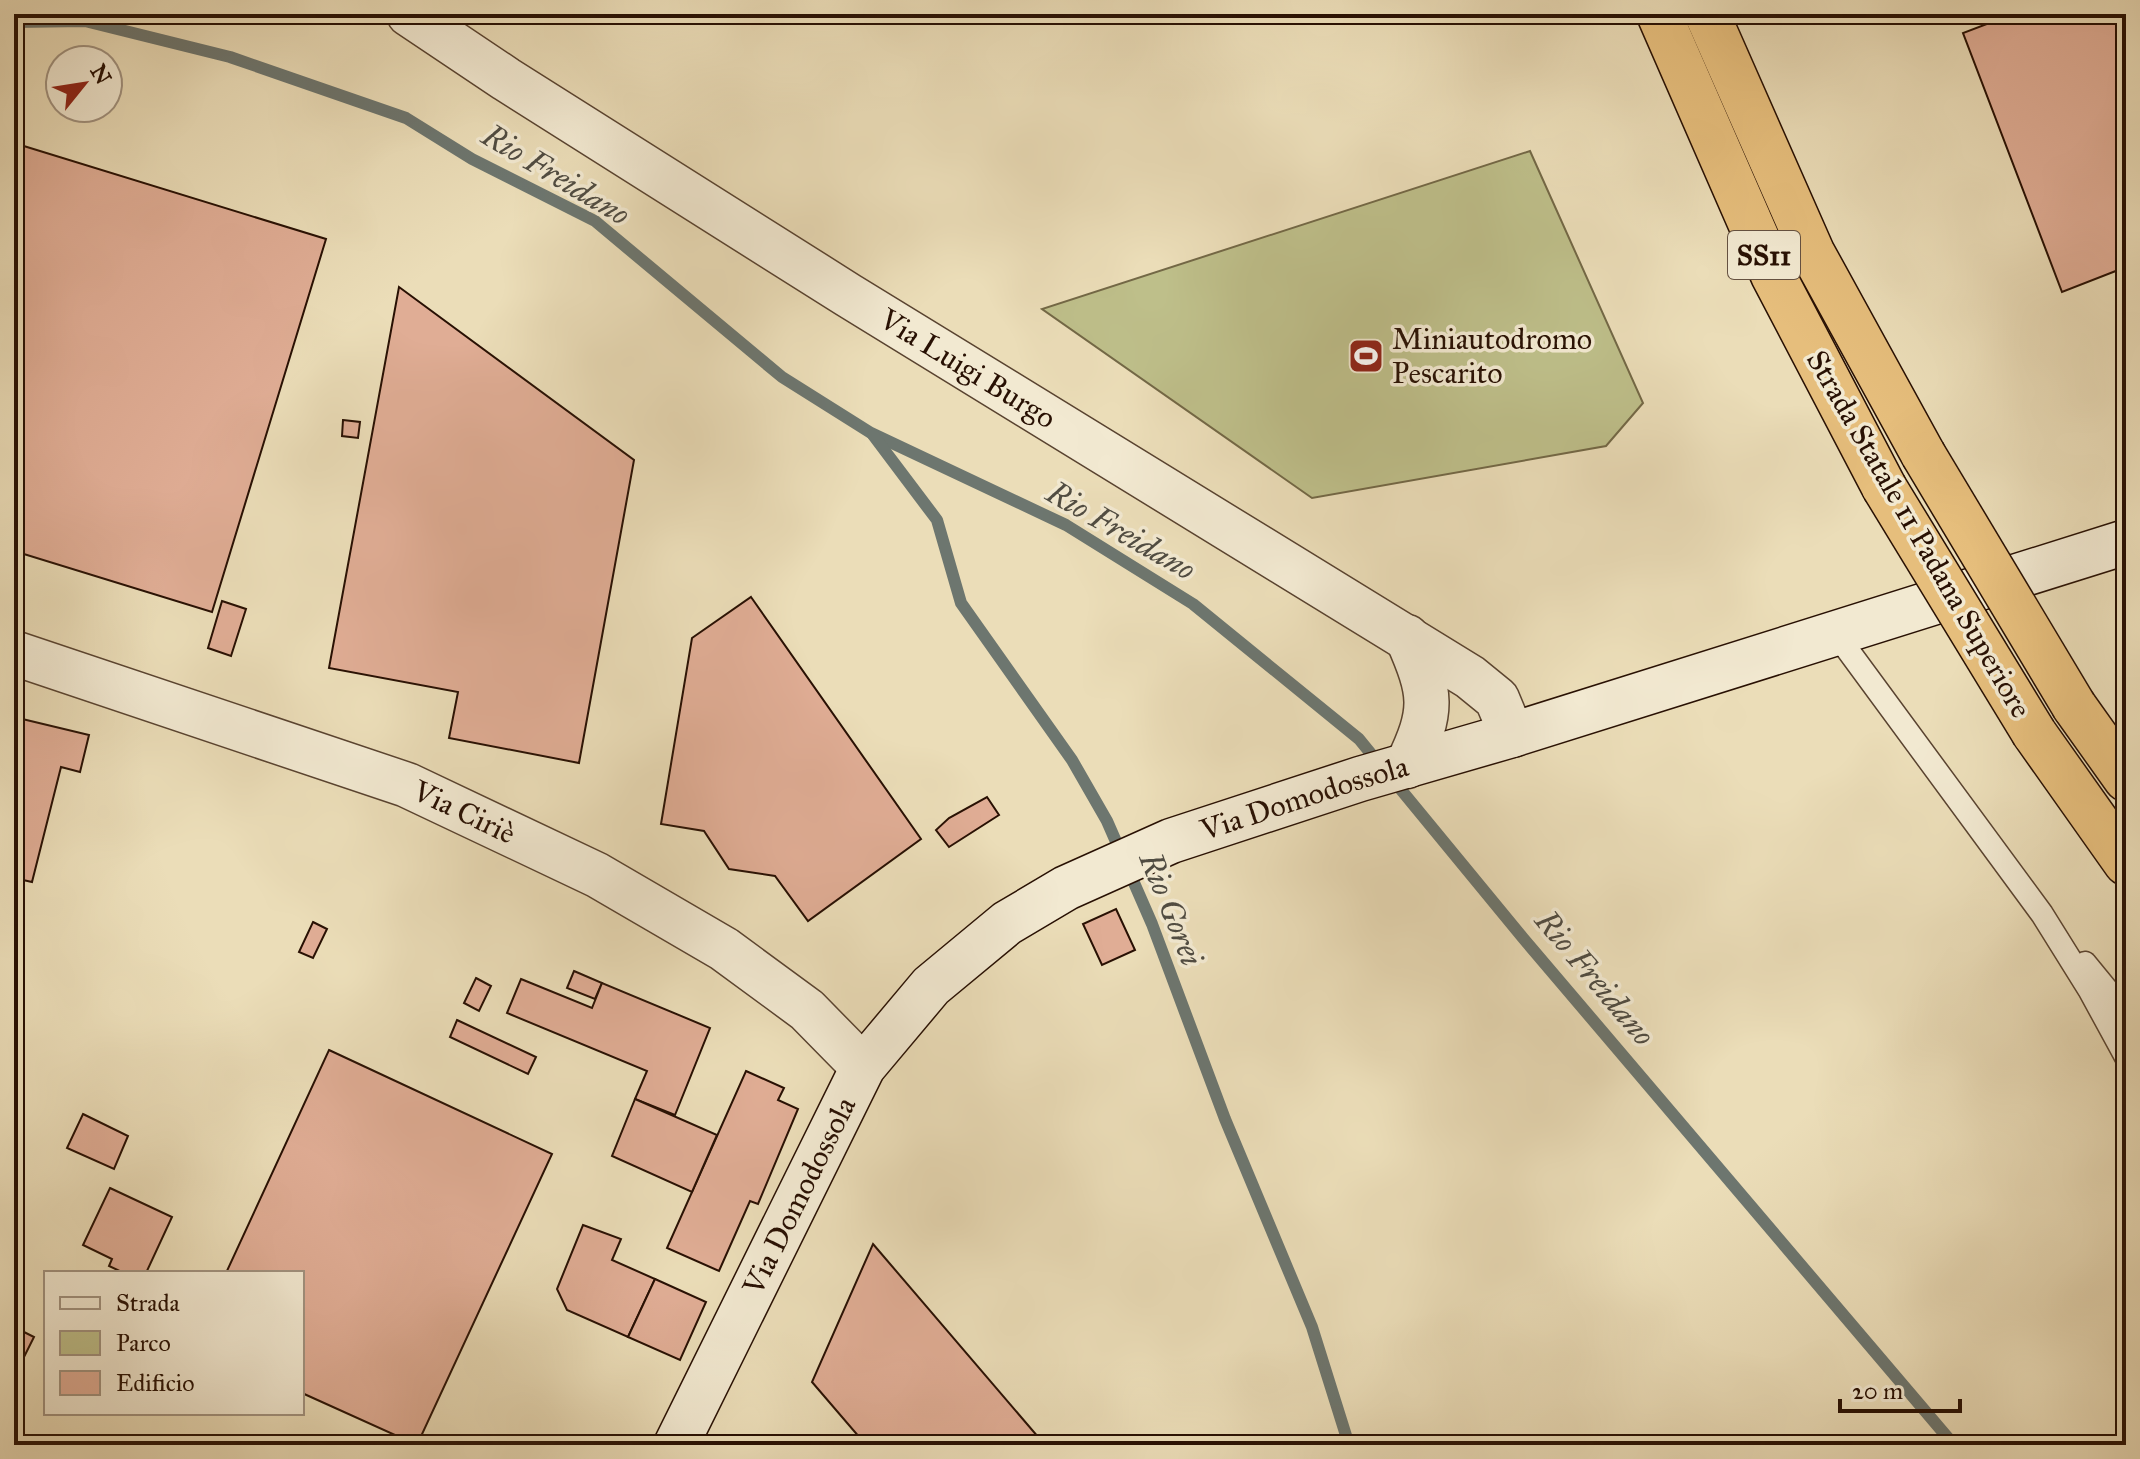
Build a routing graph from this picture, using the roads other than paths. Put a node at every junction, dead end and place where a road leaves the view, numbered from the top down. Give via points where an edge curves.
1 (409, 14) edge
2 (1659, 14) edge
3 (1707, 14) edge
4 (2126, 542) edge
5 (1836, 634) junction
6 (1407, 637) junction
7 (14, 653) edge
8 (1512, 735) junction
9 (1389, 771) junction
10 (2126, 779) edge
11 (2126, 863) edge
12 (2042, 914) junction
13 (2126, 1013) edge
14 (2126, 1057) edge
15 (863, 1067) junction
16 (676, 1445) edge

1 - 6 street, Via Luigi Burgo via 822,278
2 - 11 highway, Strada Statale 11 Padana Superiore / SS11, bridge via 1773,275 1884,487 2034,733
3 - 10 highway, Strada Statale 11 Padana Superiore / SS11, bridge via 1812,252 1923,454 2074,706
4 - 5 street, Via Domodossola
5 - 8 street, Via Domodossola
5 - 12 lane
6 - 8 street, Via Luigi Burgo via 1485,687 1497,699
6 - 9 street via 1423,674 1428,705 1424,728
7 - 15 street, Via Ciriè via 407,785 597,875 724,949 807,1010
8 - 9 street, Via Domodossola
9 - 15 street, Via Domodossola via 1153,848 1066,888 1007,923 931,986
12 - 13 lane
12 - 14 lane
15 - 16 street, Via Domodossola

